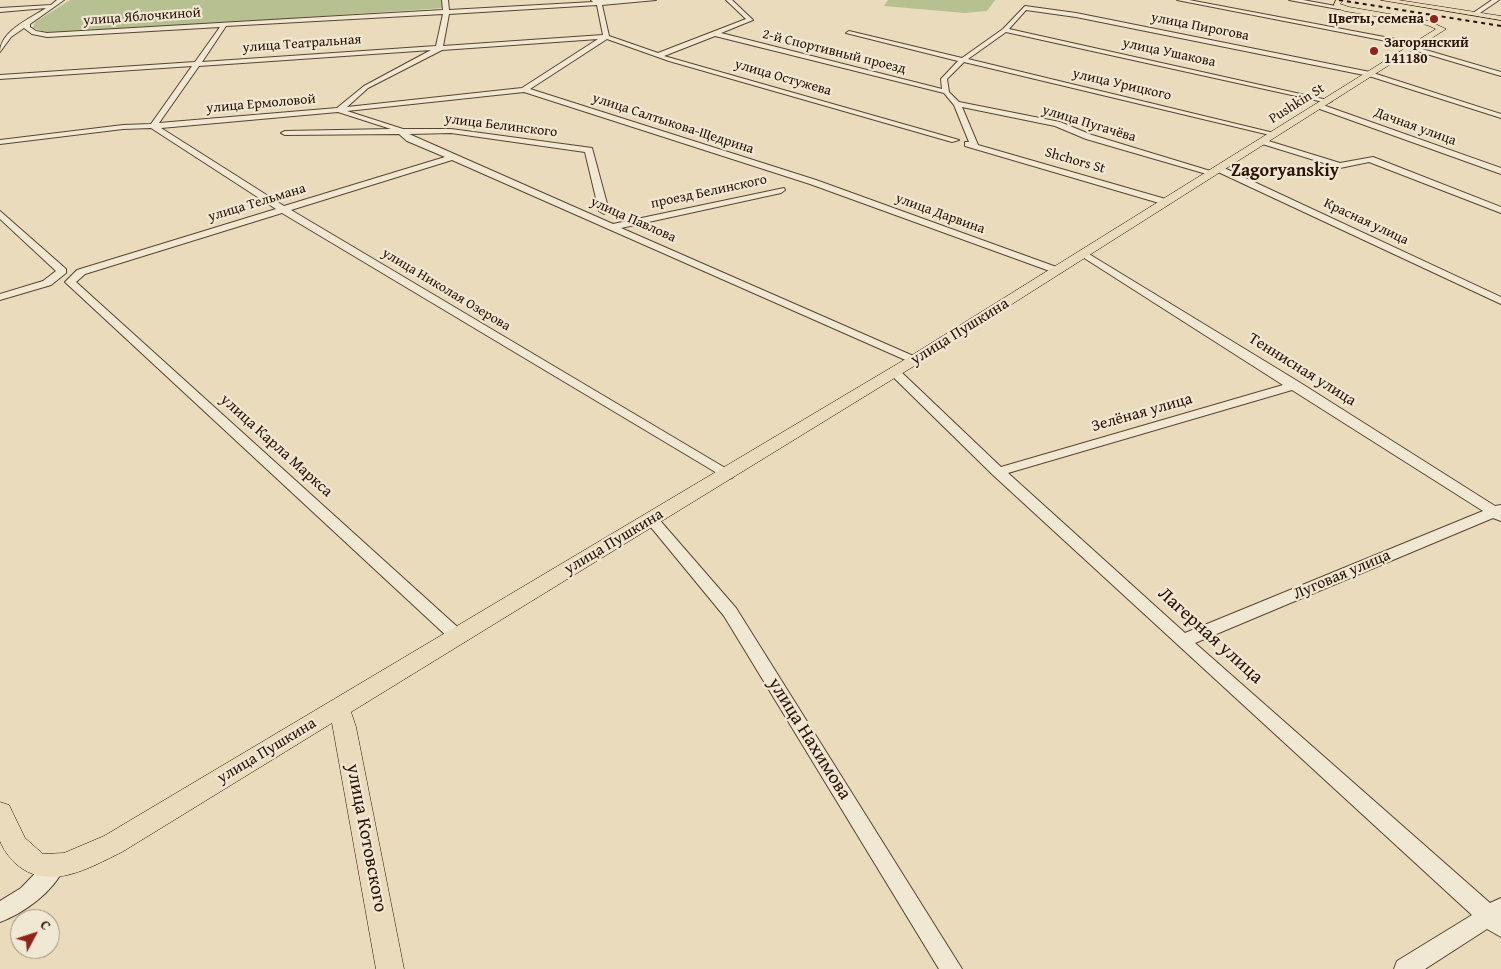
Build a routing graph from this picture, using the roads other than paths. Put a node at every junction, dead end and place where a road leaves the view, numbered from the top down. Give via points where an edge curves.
1 (61, 0) edge
2 (444, 0) edge
3 (653, 0) edge
4 (729, 0) edge
5 (1180, 0) edge
6 (1292, 0) edge
7 (1384, 0) edge
8 (1496, 0) edge
9 (597, 1) edge
10 (1339, 3) edge
11 (50, 6) junction
12 (0, 10) edge
13 (446, 12) junction
14 (1475, 14) junction
15 (1501, 18) edge
16 (27, 22) junction
17 (225, 24) junction
18 (1005, 30) junction
19 (849, 33) dead end
20 (716, 34) junction
21 (606, 37) junction
22 (1414, 47) junction
23 (439, 49) junction
24 (0, 50) edge
25 (660, 55) junction
26 (963, 60) junction
27 (197, 63) junction
28 (1370, 74) junction
29 (1501, 74) edge
30 (0, 77) edge
31 (524, 90) junction
32 (946, 92) junction
33 (1328, 100) junction
34 (956, 104) junction
35 (1320, 106) junction
36 (339, 110) junction
37 (1501, 116) edge
38 (153, 126) junction
39 (401, 132) junction
40 (285, 133) dead end
41 (1274, 134) junction
42 (955, 140) dead end
43 (0, 142) edge
44 (1262, 142) junction
45 (454, 157) junction
46 (1216, 171) junction
47 (1501, 172) edge
48 (813, 182) joint
49 (782, 190) dead end
50 (1166, 202) junction
51 (282, 210) junction
52 (1501, 210) edge
53 (604, 211) dead end
54 (0, 214) edge
55 (614, 227) junction
56 (1084, 254) junction
57 (1058, 271) junction
58 (70, 282) joint
59 (0, 297) edge
60 (1501, 301) edge
61 (914, 360) junction
62 (894, 372) junction
63 (1295, 385) junction
64 (998, 472) junction
65 (727, 475) junction
66 (1499, 512) edge
67 (652, 520) junction
68 (457, 636) junction
69 (1183, 641) junction
70 (338, 708) junction
71 (0, 813) edge
72 (54, 868) junction
73 (0, 912) edge
74 (1497, 917) edge
75 (390, 969) edge
76 (951, 969) edge
77 (1405, 969) edge

1 - 11 street
2 - 13 street
3 - 9 street, улица Яблочкиной
4 - 20 street via 750,20
5 - 22 street
6 - 10 street
7 - 14 main road
8 - 14 street
9 - 13 street, улица Яблочкиной
9 - 21 street
10 - 22 main road, Pushkin St via 1442,28
11 - 12 street
11 - 16 street
13 - 17 street, улица Яблочкиной
13 - 23 street
14 - 15 main road
16 - 17 street, улица Яблочкиной via 27,28 34,33 47,35
16 - 24 street via 9,36
17 - 27 street
18 - 26 street
18 - 28 street, улица Пирогова via 1025,8 1076,15
18 - 33 street, улица Ушакова
19 - 26 street, улица Урицкого
20 - 25 street
20 - 32 street, 2-й Спортивный проезд
21 - 23 street, улица Театральная
21 - 25 street, улица Остужева
21 - 31 street
22 - 28 main road, Pushkin St
22 - 29 street
23 - 27 street, улица Театральная
23 - 36 street via 366,87
25 - 42 street, улица Остужева
26 - 32 street via 944,79
26 - 41 street, улица Урицкого
27 - 30 street, улица Театральная
27 - 38 street
28 - 33 main road, Pushkin St
28 - 37 street, улица Пирогова
31 - 36 street, улица Ермоловой
31 - 48 street, улица Салтыкова-Щедрина
32 - 34 street
33 - 35 main road, Pushkin St
34 - 46 street, улица Пугачёва via 1057,124 1089,137
34 - 50 street, Shchors St via 971,145
35 - 41 main road, Pushkin St
35 - 47 street, Дачная улица
36 - 38 street, улица Ермоловой
36 - 39 street, улица Павлова
38 - 43 street, улица Ермоловой
38 - 51 street, улица Николая Озерова
39 - 40 street, улица Белинского
39 - 45 street, улица Павлова
39 - 53 street, улица Белинского via 451,131 589,150
41 - 44 main road, Pushkin St
44 - 46 main road, Pushkin St
44 - 52 street via 1340,166 1370,159
45 - 51 street, улица Тельмана
45 - 55 street, улица Павлова
46 - 50 main road, Pushkin St
46 - 60 street, Красная улица
48 - 57 street, улица Дарвина
49 - 55 street, проезд Белинского
50 - 56 main road, улица Пушкина
51 - 58 street, улица Тельмана via 81,272
51 - 65 street, улица Николая Озерова
54 - 59 street via 62,271 47,283
55 - 61 street, улица Павлова
56 - 57 main road, улица Пушкина
56 - 63 street, Теннисная улица
57 - 61 main road, улица Пушкина
58 - 68 street, улица Карла Маркса
61 - 62 main road, улица Пушкина
62 - 64 street, Лагерная улица
62 - 65 main road, улица Пушкина
63 - 64 street, Зелёная улица
63 - 66 street, Теннисная улица
64 - 69 street, Лагерная улица
65 - 67 main road, улица Пушкина
66 - 69 street, Луговая улица
67 - 68 main road, улица Пушкина
67 - 76 street, улица Нахимова via 730,612
68 - 70 main road, улица Пушкина
69 - 74 street, Лагерная улица
70 - 72 main road, улица Пушкина via 113,844
70 - 75 main road, улица Котовского via 345,727
71 - 72 main road via 18,849 34,865
72 - 73 street via 28,896
74 - 77 street

